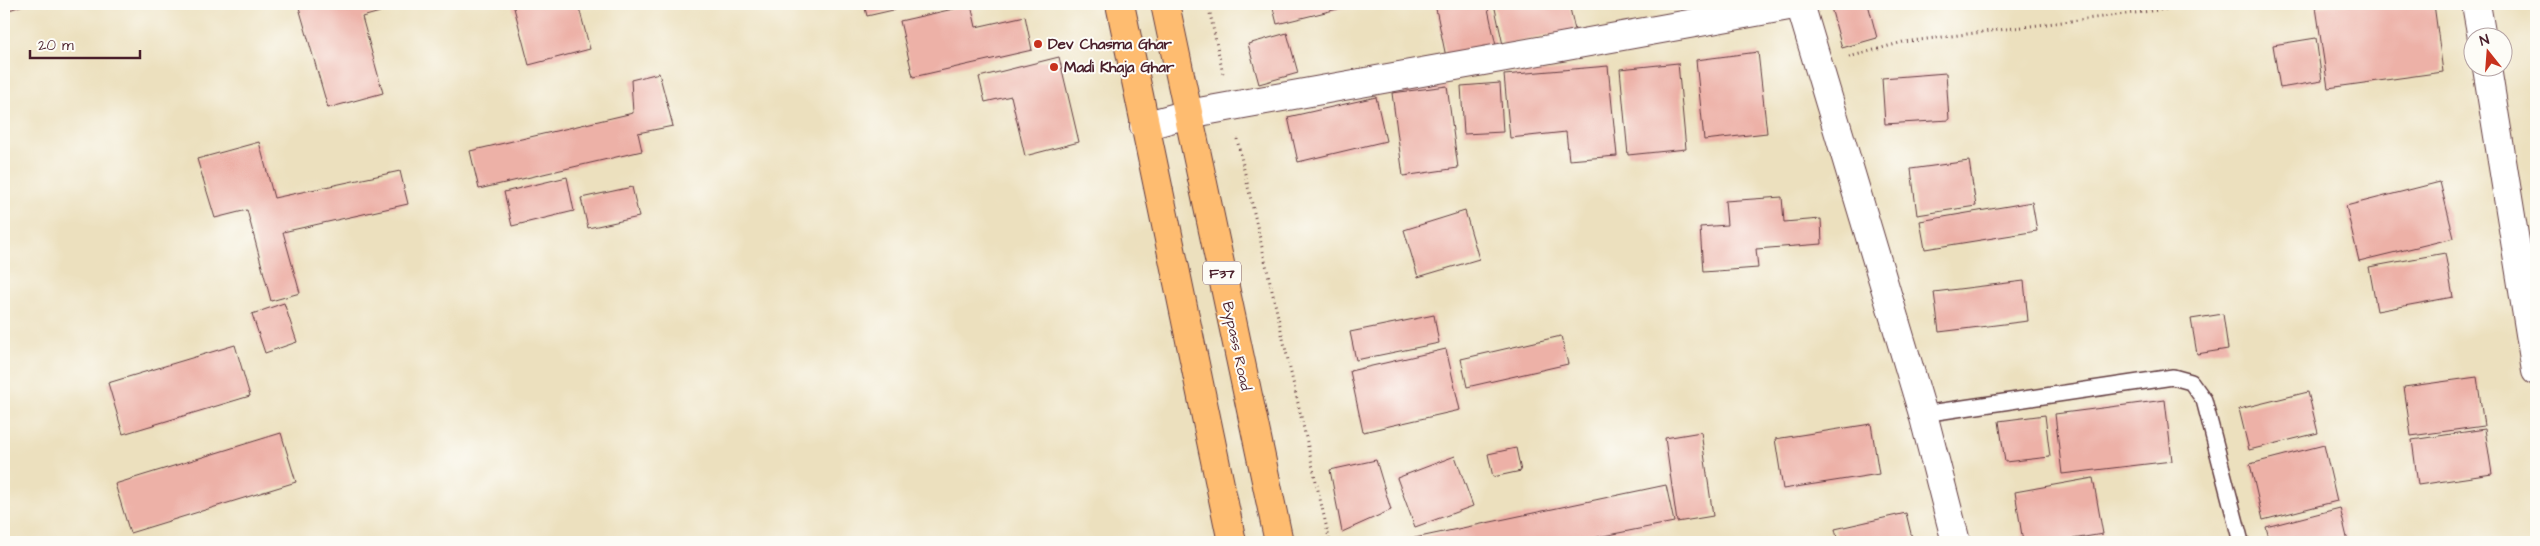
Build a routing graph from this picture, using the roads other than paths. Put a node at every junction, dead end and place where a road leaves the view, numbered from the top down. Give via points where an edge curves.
1 (1120, 4) edge
2 (1165, 4) edge
3 (1800, 4) edge
4 (2476, 4) edge
5 (2480, 28) edge
6 (2489, 78) edge
7 (1188, 114) junction
8 (1144, 126) junction
9 (2536, 371) edge
10 (1923, 414) junction
11 (1232, 542) edge
12 (1279, 542) edge
13 (1956, 542) edge
14 (2242, 542) edge

1 - 8 highway
2 - 7 highway, Bypass Road / F37
3 - 7 street
3 - 10 street
4 - 5 street
6 - 9 street
7 - 8 street
7 - 12 highway, Bypass Road / F37
8 - 11 highway
10 - 13 street
10 - 14 lane via 2173,377 2191,382 2204,400

